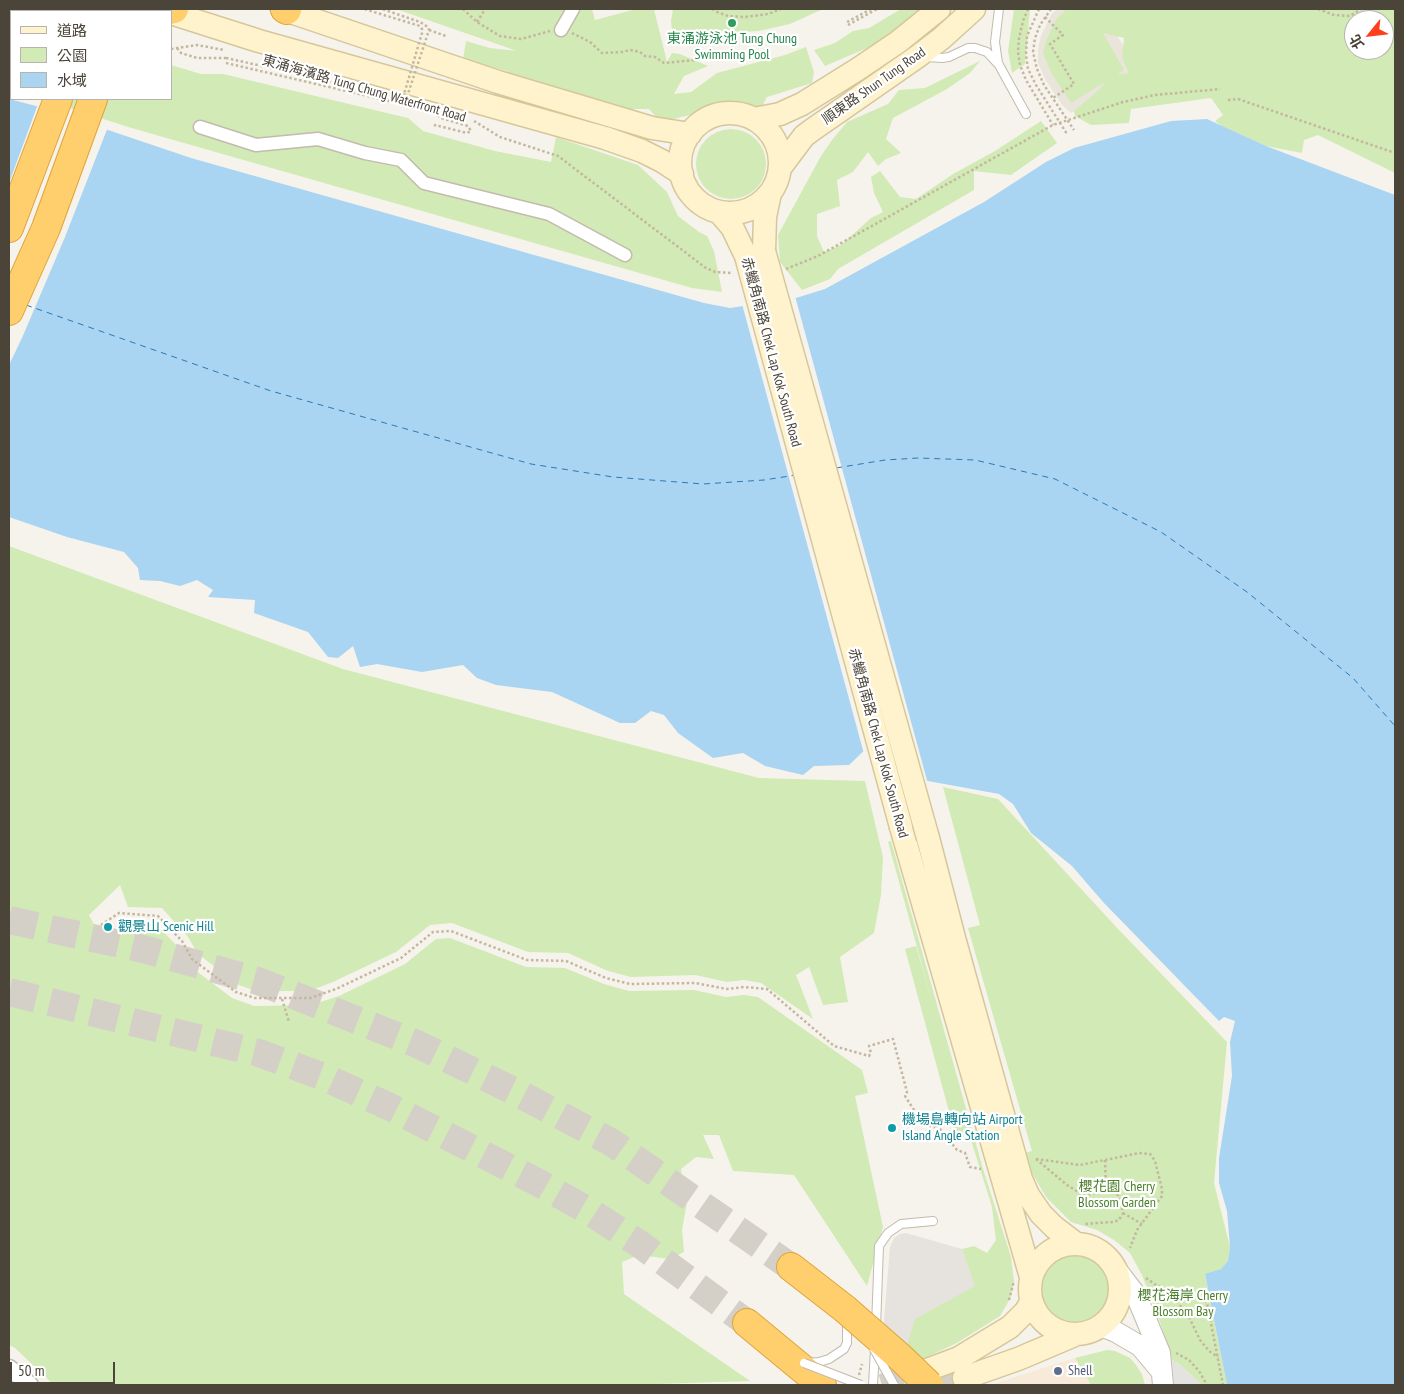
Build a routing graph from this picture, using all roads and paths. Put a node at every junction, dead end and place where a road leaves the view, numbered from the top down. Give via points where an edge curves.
1 (284, 9) edge
2 (364, 9) edge
3 (382, 9) edge
4 (463, 9) edge
5 (485, 9) edge
6 (572, 9) edge
7 (712, 9) edge
8 (781, 9) edge
9 (871, 9) edge
10 (877, 9) edge
11 (939, 9) edge
12 (974, 9) edge
13 (999, 9) edge
14 (1028, 9) edge
15 (1039, 9) edge
16 (1051, 9) edge
17 (1318, 9) edge
18 (1361, 9) edge
19 (172, 12) edge
20 (1045, 17) junction
21 (477, 22) junction
22 (429, 30) junction
23 (561, 30) junction
24 (446, 36) dead end
25 (177, 48) junction
26 (172, 49) edge
27 (227, 51) dead end
28 (745, 55) dead end
29 (917, 57) junction
30 (226, 63) dead end
31 (999, 65) junction
32 (298, 69) dead end
33 (1220, 89) dead end
34 (1053, 98) junction
35 (409, 99) dead end
36 (58, 100) edge
37 (93, 100) edge
38 (1228, 100) dead end
39 (1019, 101) junction
40 (405, 103) junction
41 (1010, 106) dead end
42 (1026, 114) dead end
43 (471, 118) dead end
44 (754, 119) junction
45 (1067, 120) junction
46 (1060, 122) junction
47 (1053, 125) junction
48 (200, 127) dead end
49 (435, 129) dead end
50 (1074, 130) dead end
51 (690, 134) junction
52 (1067, 134) dead end
53 (1395, 153) edge
54 (780, 168) junction
55 (682, 174) junction
56 (770, 193) junction
57 (719, 212) junction
58 (9, 228) edge
59 (624, 255) dead end
60 (749, 260) junction
61 (781, 271) dead end
62 (9, 311) edge
63 (101, 925) dead end
64 (282, 998) junction
65 (290, 1022) dead end
66 (1030, 1158) dead end
67 (1036, 1159) junction
68 (1105, 1160) junction
69 (980, 1170) dead end
70 (1106, 1190) junction
71 (1123, 1213) junction
72 (933, 1221) dead end
73 (1142, 1224) junction
74 (1079, 1234) junction
75 (1130, 1248) dead end
76 (791, 1267) tunnel mouth
77 (1116, 1268) junction
78 (1031, 1277) junction
79 (1146, 1278) dead end
80 (1168, 1289) junction
81 (1205, 1292) dead end
82 (1031, 1302) junction
83 (1207, 1303) junction
84 (852, 1314) junction
85 (748, 1323) tunnel mouth
86 (1101, 1326) junction
87 (1077, 1334) junction
88 (1171, 1351) dead end
89 (1218, 1357) junction
90 (795, 1358) junction
91 (9, 1368) edge
92 (928, 1378) edge
93 (964, 1378) tunnel mouth
94 (1163, 1379) edge
95 (30, 1385) edge
96 (822, 1385) edge
97 (860, 1385) edge
98 (873, 1385) edge
99 (894, 1385) edge
100 (1206, 1385) edge
101 (1223, 1385) edge

1 - 51 main road via 498,82 652,128
2 - 25 path, bridge via 422,29 405,91 400,97 226,58 197,58 180,53
3 - 22 path, bridge via 426,25
4 - 21 path
5 - 21 path
6 - 23 street
7 - 8 path via 728,16 745,17
9 - 10 path via 847,23
11 - 44 main road, 順東路 Shun Tung Road via 898,42 802,104 780,114
12 - 29 main road, 順東路 Shun Tung Road
13 - 31 lane via 995,42
14 - 47 path via 1019,38 1020,65
15 - 46 path via 1028,36 1028,69
16 - 20 path
17 - 18 path via 1350,16
19 - 55 main road, 東涌海濱路 Tung Chung Waterfront Road via 259,41 605,138 642,151
20 - 34 path via 1035,38 1034,52 1037,69
20 - 34 path via 1063,35 1050,44 1074,84
21 - 23 path via 509,38
22 - 24 path
22 - 40 path, bridge
23 - 28 path via 580,36 602,53 630,50 664,63
25 - 26 path
25 - 27 path via 197,46
29 - 31 lane via 942,58 975,48 987,52
29 - 54 main road, 順東路 Shun Tung Road via 804,136
30 - 40 path, bridge
31 - 39 lane
32 - 35 path, 東涌海濱路 Tung Chung Waterfront Road
33 - 45 path via 1155,95
34 - 45 path
36 - 58 highway
37 - 62 highway via 46,228
38 - 53 path via 1238,99
39 - 41 lane
39 - 42 lane
40 - 49 path via 468,126 470,131 436,125
43 - 60 path, 東涌海濱路 Tung Chung Waterfront Road via 500,137 558,156 706,268 721,273
44 - 51 main road via 737,114 719,114 702,121
44 - 54 main road via 774,140
45 - 46 path
45 - 50 path
46 - 47 path
46 - 52 path
47 - 61 path via 818,256
48 - 59 street via 256,145 318,139 401,160 424,183 549,214
51 - 55 main road via 681,153
54 - 56 main road
55 - 57 main road via 687,188 697,200
56 - 57 main road via 762,202 743,212
56 - 60 main road, 赤鱲角南路 Chek Lap Kok South Road
57 - 60 main road, 赤鱲角南路 Chek Lap Kok South Road via 732,227
60 - 74 main road, 赤鱲角南路 Chek Lap Kok South Road, bridge via 928,838 1021,1179 1028,1195 1054,1228
60 - 78 main road, 赤鱲角南路 Chek Lap Kok South Road, bridge via 901,827
63 - 64 path via 119,913 158,916 182,941 192,959 236,992 255,998
64 - 65 path
64 - 69 path via 310,998 336,989 401,958 433,932 451,931 527,960 566,961 630,984 695,982 727,989 767,989 834,1046 869,1056 869,1046 893,1038 907,1092 905,1096 923,1124 936,1124 957,1150 965,1153 970,1167
66 - 67 path
67 - 68 path via 1080,1165
67 - 70 path via 1083,1195
68 - 70 path
68 - 73 path via 1146,1152 1155,1161 1162,1196
70 - 71 path via 1120,1197
71 - 73 path
71 - 74 path via 1120,1220
72 - 98 lane via 901,1224 888,1233 879,1246
73 - 75 path
74 - 77 main road
74 - 78 main road via 1047,1252 1036,1264
76 - 84 highway
77 - 86 main road via 1120,1296 1110,1318
77 - 94 street via 1136,1295 1160,1353
78 - 82 main road
79 - 80 path
80 - 83 path via 1189,1290 1199,1294
80 - 89 path via 1190,1319 1200,1340 1209,1352
81 - 83 path
82 - 87 main road via 1052,1328
82 - 92 main road via 1010,1327
83 - 89 path
84 - 90 lane, bridge via 844,1350 819,1362
84 - 92 highway, bridge
84 - 99 lane, bridge
85 - 90 highway
86 - 87 main road
86 - 94 street via 1140,1346
87 - 93 main road
88 - 100 path via 1189,1360
89 - 101 path
90 - 96 highway
90 - 97 lane, bridge
91 - 95 street

